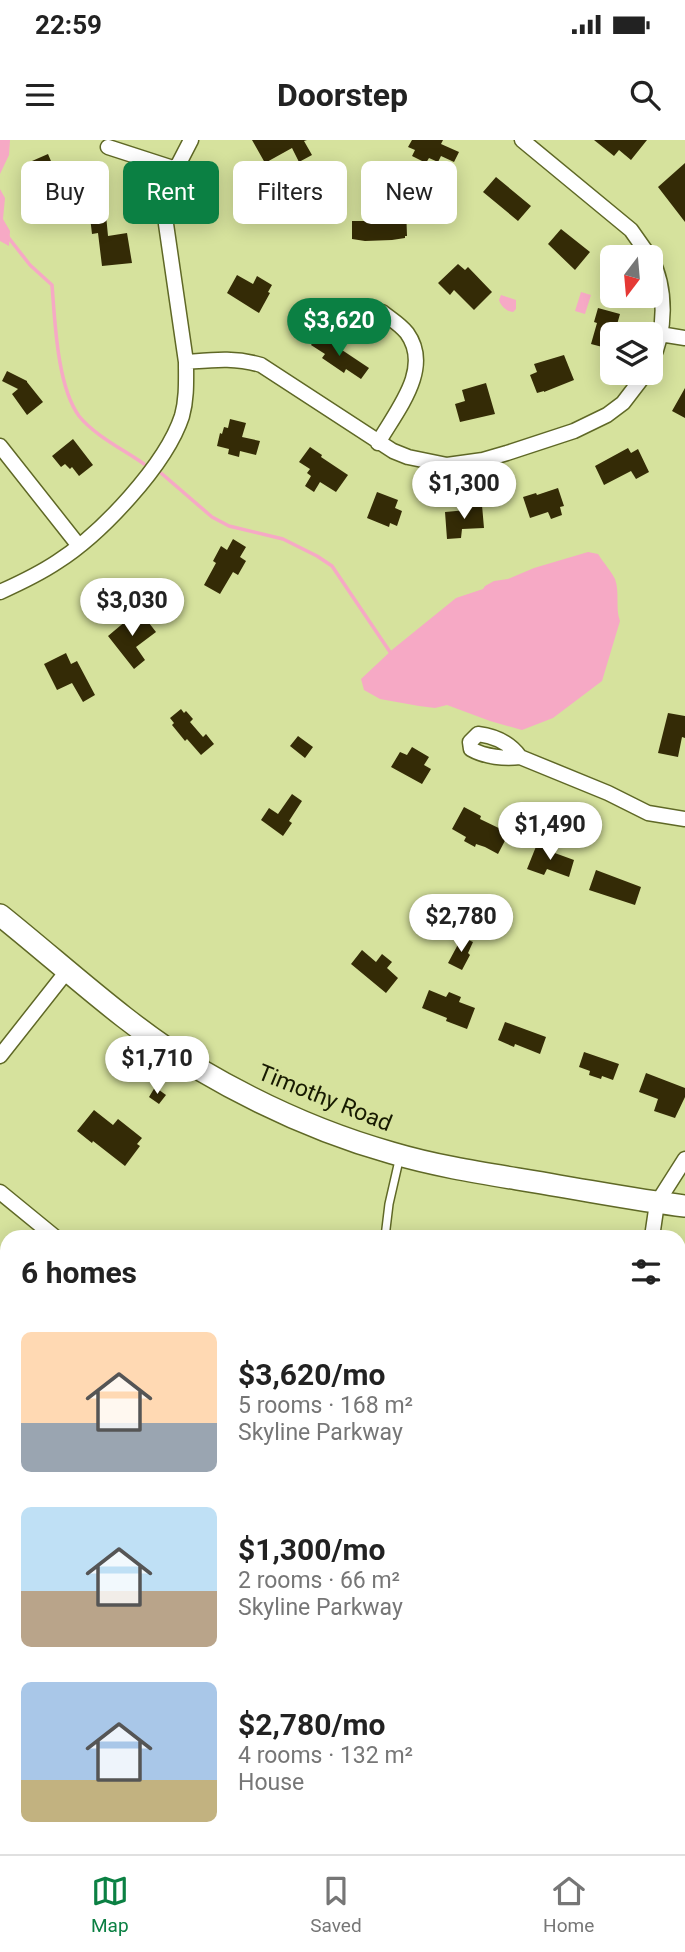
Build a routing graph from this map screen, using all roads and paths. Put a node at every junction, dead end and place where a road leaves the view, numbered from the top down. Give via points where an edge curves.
1 (191, 140) edge
2 (522, 140) edge
3 (108, 147) dead end
4 (151, 161) edge
5 (180, 161) edge
6 (166, 224) edge
7 (642, 245) edge
8 (382, 312) dead end
9 (663, 334) edge
10 (685, 338) edge
11 (186, 362) junction
12 (637, 385) edge
13 (378, 443) junction
14 (0, 446) edge
15 (79, 546) junction
16 (0, 592) edge
17 (520, 757) dead end
18 (685, 819) edge
19 (0, 915) edge
20 (67, 971) junction
21 (0, 1056) edge
22 (400, 1155) junction
23 (685, 1159) edge
24 (0, 1192) edge
25 (657, 1203) junction
26 (685, 1206) edge
27 (46, 1230) edge
28 (386, 1230) edge
29 (653, 1230) edge

1 - 5 street
2 - 7 street via 631,230
3 - 4 street
6 - 11 street
8 - 13 street via 408,335 417,364 411,386
9 - 10 street
11 - 13 street via 229,359 261,365
11 - 15 street via 182,414 163,456
12 - 13 street via 623,403 591,424 483,460 447,465 428,462
14 - 15 street
15 - 16 street via 40,573
17 - 18 street via 648,813
19 - 20 main road, Timothy Road
20 - 21 street
20 - 22 main road, Timothy Road via 136,1025 223,1083 333,1134
22 - 25 main road, Timothy Road
22 - 28 lane
23 - 25 street
24 - 27 street
25 - 26 main road, Timothy Road
25 - 29 street

